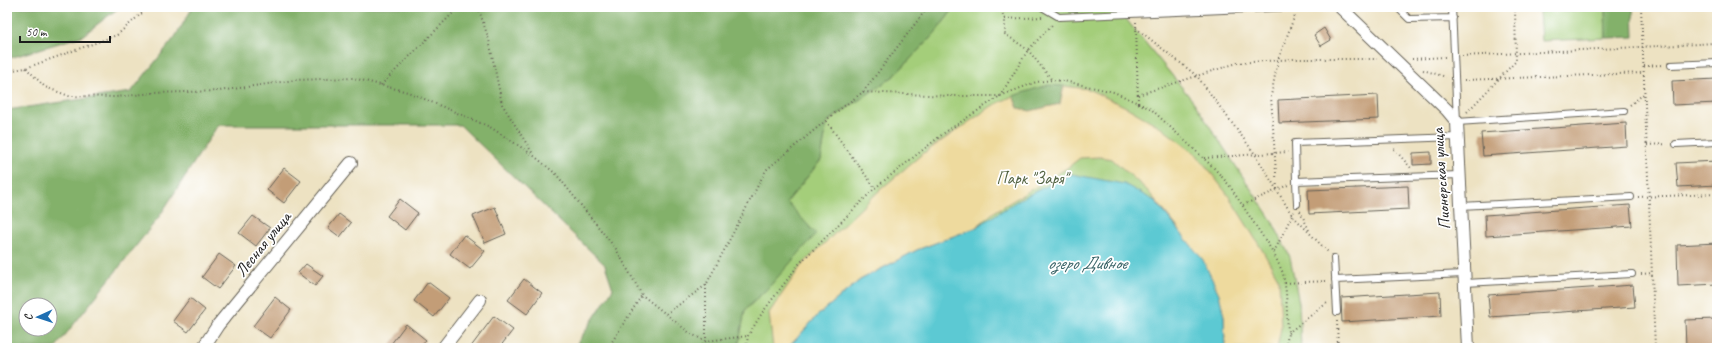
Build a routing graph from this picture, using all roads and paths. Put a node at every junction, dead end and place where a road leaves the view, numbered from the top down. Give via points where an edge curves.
1 (149, 7) edge
2 (459, 7) edge
3 (478, 7) edge
4 (928, 7) edge
5 (999, 7) edge
6 (1042, 7) edge
7 (1340, 7) edge
8 (1397, 7) edge
9 (1452, 7) edge
10 (1515, 7) edge
11 (1587, 7) edge
12 (1641, 7) edge
13 (1547, 8) dead end
14 (1296, 10) edge
15 (1136, 14) junction
16 (1059, 17) junction
17 (1453, 18) junction
18 (1005, 19) junction
19 (1136, 28) junction
20 (1717, 43) edge
21 (1643, 47) junction
22 (1028, 50) junction
23 (1516, 53) junction
24 (1454, 57) junction
25 (1278, 60) junction
26 (1396, 60) junction
27 (1717, 63) edge
28 (1670, 65) joint
29 (1644, 66) junction
30 (26, 68) junction
31 (1418, 68) dead end
32 (7, 71) edge
33 (1644, 73) junction
34 (1197, 76) junction
35 (1499, 79) junction
36 (1052, 80) junction
37 (1455, 80) junction
38 (381, 85) junction
39 (863, 92) junction
40 (1645, 93) junction
41 (1138, 95) junction
42 (1000, 96) junction
43 (1138, 103) junction
44 (1624, 111) joint
45 (826, 120) junction
46 (1457, 122) junction
47 (1457, 137) junction
48 (1386, 140) junction
49 (1717, 142) edge
50 (1676, 144) joint
51 (1647, 145) junction
52 (1295, 152) junction
53 (1274, 153) junction
54 (1254, 154) junction
55 (533, 155) junction
56 (1203, 158) junction
57 (351, 163) dead end
58 (1459, 175) junction
59 (1418, 176) junction
60 (1296, 181) junction
61 (875, 188) junction
62 (1277, 190) junction
63 (1717, 194) edge
64 (1631, 197) dead end
65 (1649, 197) junction
66 (1297, 204) junction
67 (1242, 205) junction
68 (1461, 206) junction
69 (1292, 215) junction
70 (1311, 235) junction
71 (1274, 252) junction
72 (1334, 258) joint
73 (1632, 274) dead end
74 (1464, 279) junction
75 (1335, 280) junction
76 (1285, 283) junction
77 (706, 285) junction
78 (642, 296) junction
79 (1336, 296) junction
80 (480, 300) dead end
81 (1337, 312) joint
82 (666, 314) junction
83 (1288, 333) junction
84 (748, 336) junction
85 (706, 341) junction
86 (203, 348) edge
87 (443, 348) edge
88 (608, 348) edge
89 (700, 348) edge
90 (708, 348) edge
91 (746, 348) edge
92 (1286, 348) edge
93 (1338, 348) edge
94 (1468, 348) edge
95 (1655, 348) edge

1 - 30 path via 117,35
2 - 38 path
3 - 55 path via 489,40 502,104
4 - 39 path
5 - 18 path
6 - 16 lane
7 - 26 street, Пионерская улица
8 - 17 lane via 1409,19
9 - 17 lane
10 - 23 path
11 - 13 path
12 - 21 path
14 - 15 lane
14 - 25 path
15 - 16 lane
15 - 19 path
16 - 18 path
16 - 22 path
17 - 24 lane
18 - 22 path via 1005,34
19 - 34 path
19 - 41 path
20 - 21 path
21 - 23 path
21 - 29 path
22 - 36 path
22 - 42 path
23 - 24 path
23 - 35 path via 1516,61
24 - 26 path
24 - 37 lane
25 - 26 path
25 - 34 path via 1237,63
25 - 53 path via 1272,96
26 - 46 street, Пионерская улица
27 - 28 lane
28 - 29 path
29 - 33 path
30 - 32 path
30 - 38 path via 45,86 69,96 116,97 218,91 302,80 353,78
31 - 37 path
33 - 35 path
33 - 40 path
34 - 41 path
34 - 54 path
35 - 37 path
35 - 46 path
36 - 42 path via 1036,82
36 - 43 path via 1114,92
37 - 46 lane
38 - 55 path via 408,92 490,127
39 - 42 path
39 - 45 path
40 - 44 path
40 - 51 path
41 - 43 path
42 - 61 path via 944,133
43 - 56 path via 1151,109
44 - 46 lane
45 - 61 path
45 - 77 path via 766,170
46 - 47 street, Пионерская улица
47 - 48 lane
47 - 58 street, Пионерская улица
48 - 52 lane via 1295,143
48 - 59 path
49 - 50 lane
50 - 51 path
51 - 65 path
52 - 53 path
52 - 60 lane
53 - 54 path
53 - 62 path
54 - 56 path
54 - 62 path
55 - 78 path via 556,174 616,248
56 - 67 path via 1229,185
57 - 86 street, Лесная улица via 218,326
58 - 59 lane
58 - 68 street, Пионерская улица
59 - 60 lane
60 - 62 path
60 - 66 lane
61 - 84 path via 799,264
62 - 67 path
62 - 69 path
63 - 65 path
64 - 68 lane
65 - 95 path
66 - 69 path
66 - 70 path
67 - 71 path
68 - 74 street, Пионерская улица
69 - 70 path
69 - 71 path
70 - 72 path
71 - 76 path
72 - 75 lane
73 - 74 lane
74 - 75 lane
74 - 94 street, Пионерская улица
75 - 76 path
75 - 79 lane
76 - 83 path
77 - 82 path
77 - 85 path
78 - 82 path
78 - 88 path
79 - 81 lane
79 - 83 path
80 - 87 street
81 - 93 path
82 - 85 path via 691,334
83 - 92 path
84 - 85 path
84 - 91 path
85 - 89 path
85 - 90 path

